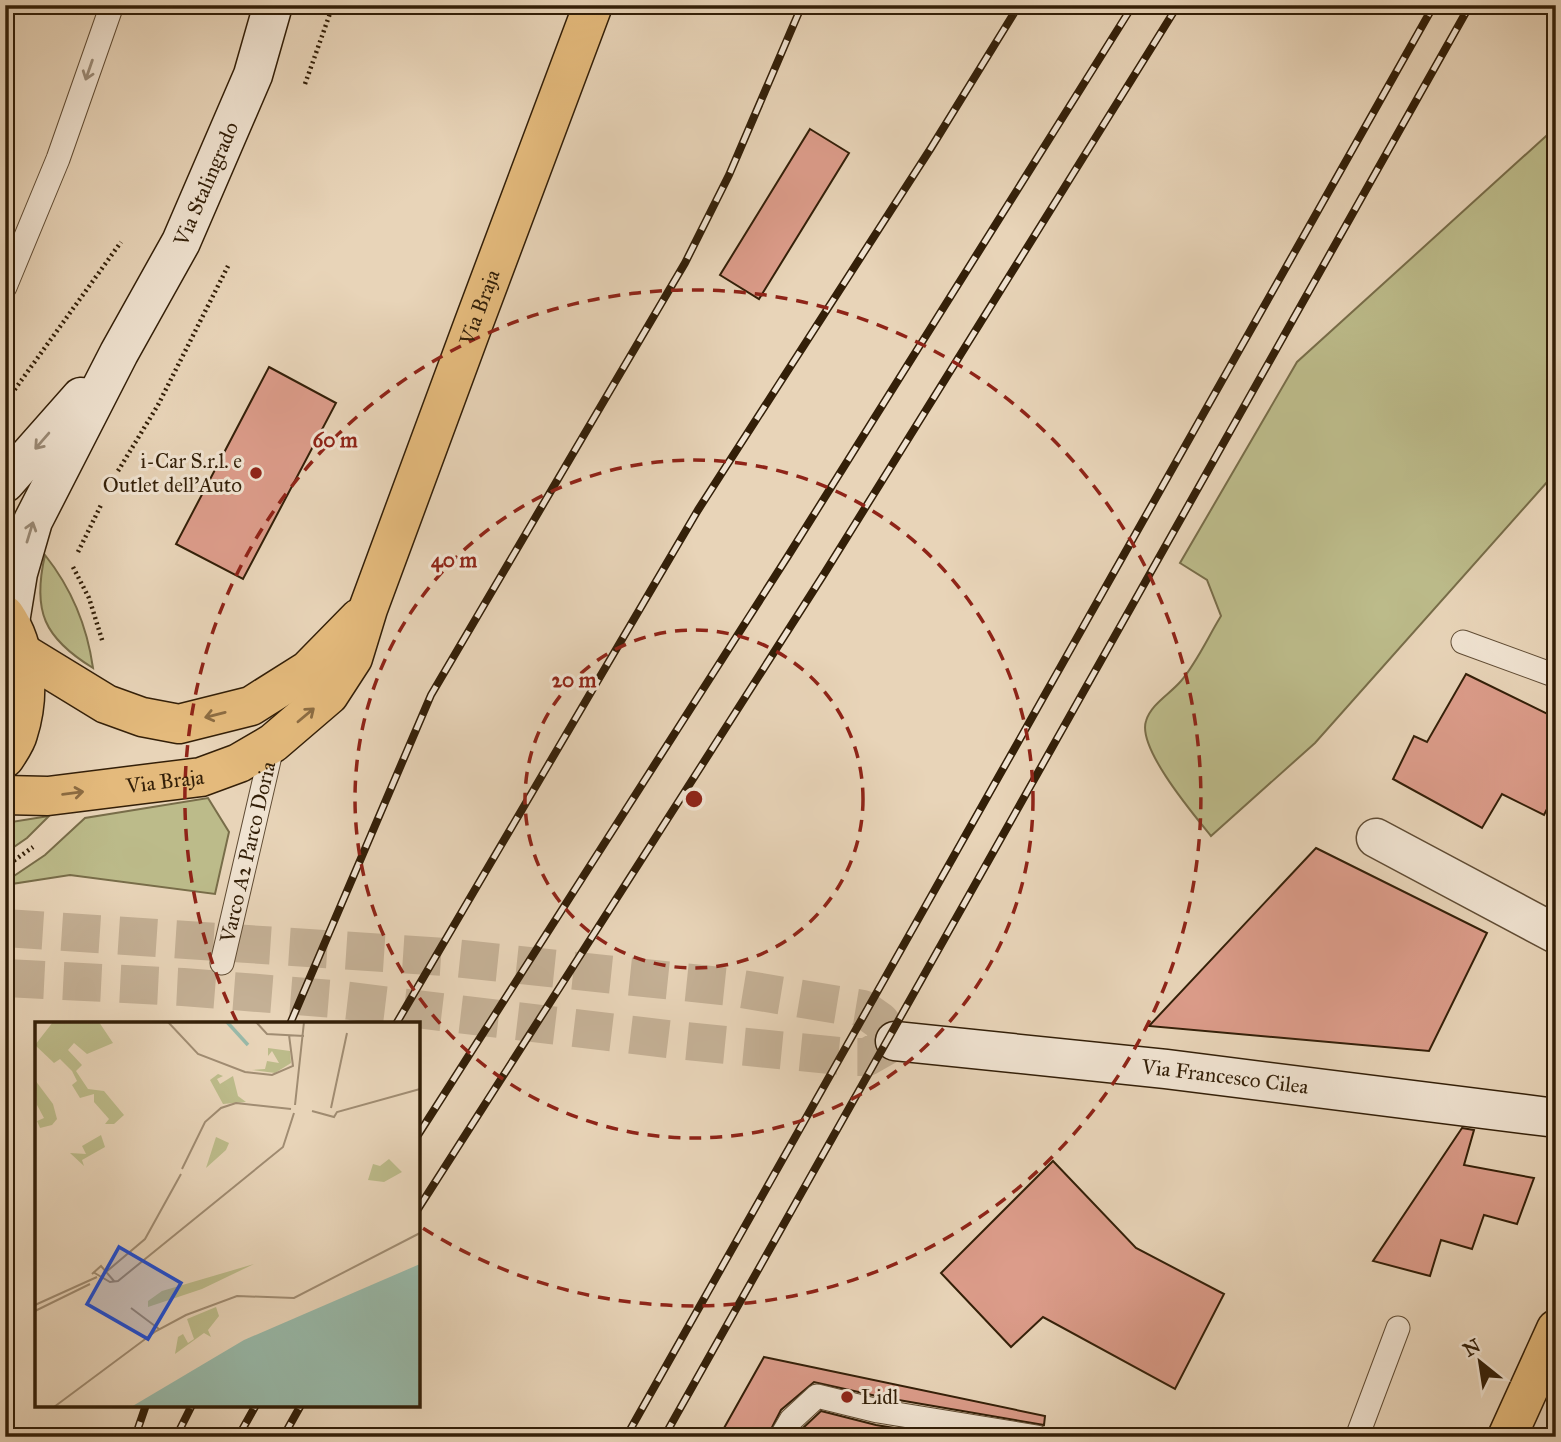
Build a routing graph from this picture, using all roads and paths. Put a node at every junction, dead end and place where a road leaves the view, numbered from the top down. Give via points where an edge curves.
1 (112, 5) edge
2 (274, 5) edge
3 (593, 5) edge
4 (126, 235) dead end
5 (5, 287) edge
6 (119, 353) junction
7 (5, 402) edge
8 (5, 483) edge
9 (368, 609) junction
10 (12, 630) edge
11 (1463, 642) dead end
12 (1556, 676) edge
13 (273, 743) junction
14 (5, 758) edge
15 (5, 795) edge
16 (1376, 838) dead end
17 (1556, 934) edge
18 (222, 963) dead end
19 (895, 1041) dead end
20 (1556, 1118) edge
21 (1398, 1328) dead end
22 (1556, 1329) edge
23 (781, 1437) edge
24 (1037, 1437) edge
25 (1357, 1437) edge
26 (1507, 1437) edge

1 -> 5 lane via 58,159
2 - 6 street, Via Stalingrado via 253,75 181,242
3 - 9 main road, Via Braja
4 - 7 path
6 -> 8 street, Via Stalingrado
10 -> 6 street, Via Stalingrado via 18,573 33,521
9 -> 10 main road, Via Braja via 308,670 250,706 179,724 106,704
13 -> 9 main road, Via Braja via 329,695 353,658
10 - 14 main road via 26,693 18,735
11 - 12 lane
15 -> 13 main road, Via Braja via 48,796 201,777 239,763
13 - 18 lane, Varco A2 Parco Doria
16 - 17 street
19 - 20 street, Via Francesco Cilea via 1166,1069
21 - 25 lane
22 - 26 main road
23 - 24 lane via 791,1420 817,1396 878,1411

